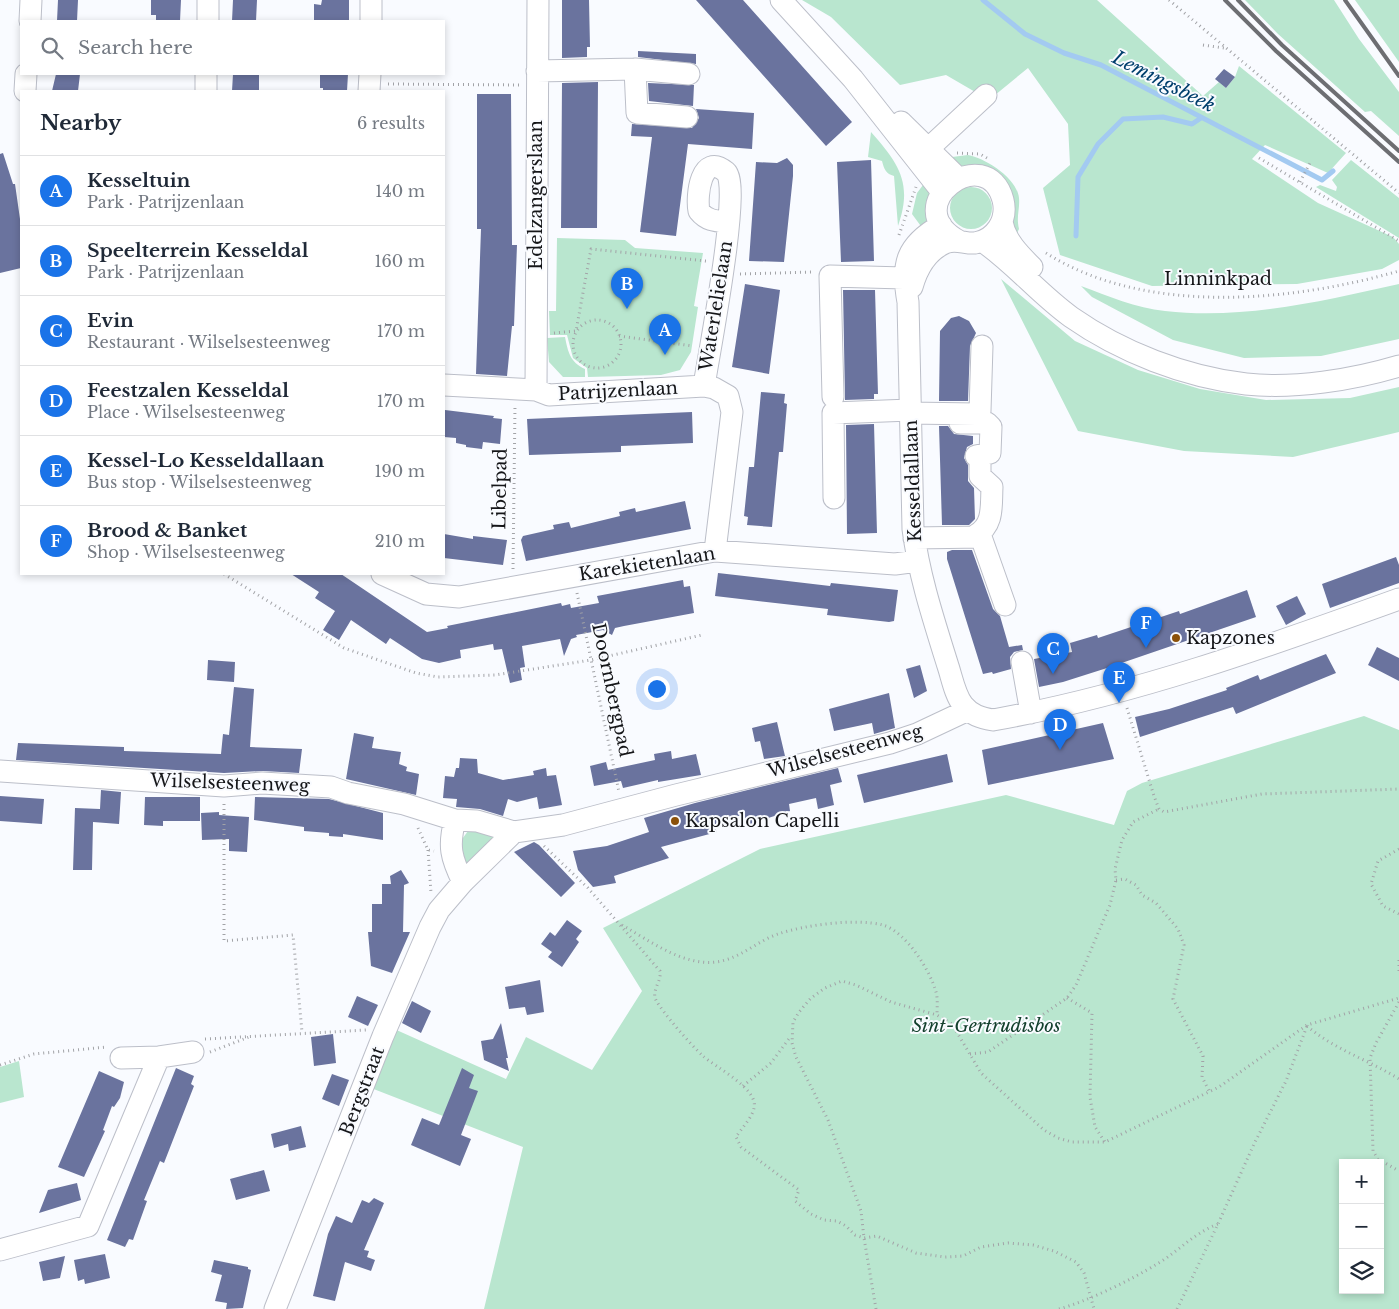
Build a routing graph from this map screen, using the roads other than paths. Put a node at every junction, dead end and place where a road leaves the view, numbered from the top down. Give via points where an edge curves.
1 (32, 0) edge
2 (208, 0) edge
3 (371, 0) edge
4 (538, 0) edge
5 (781, 0) edge
6 (30, 20) edge
7 (208, 20) edge
8 (370, 20) edge
9 (635, 69) junction
10 (689, 74) dead end
11 (26, 75) edge
12 (206, 75) edge
13 (537, 78) junction
14 (853, 79) junction
15 (25, 90) edge
16 (206, 90) edge
17 (986, 95) dead end
18 (687, 117) dead end
19 (929, 148) junction
20 (958, 178) junction
21 (942, 192) junction
22 (728, 222) dead end
23 (1002, 222) junction
24 (941, 225) junction
25 (959, 241) junction
26 (982, 241) junction
27 (904, 278) junction
28 (908, 302) junction
29 (982, 346) dead end
30 (1399, 355) edge
31 (1399, 366) edge
32 (445, 386) edge
33 (704, 386) junction
34 (525, 390) junction
35 (910, 411) junction
36 (975, 492) dead end
37 (834, 498) dead end
38 (976, 535) junction
39 (914, 538) junction
40 (715, 551) junction
41 (918, 561) junction
42 (384, 575) edge
43 (1398, 601) edge
44 (1004, 605) dead end
45 (1022, 662) dead end
46 (968, 710) junction
47 (1031, 713) junction
48 (0, 771) edge
49 (455, 820) junction
50 (514, 832) junction
51 (463, 882) junction
52 (197, 1054) road end
53 (159, 1057) junction
54 (120, 1058) dead end
55 (0, 1250) edge
56 (275, 1309) edge

1 - 6 street
2 - 7 street
3 - 8 street
4 - 13 street, Edelzangerslaan
5 - 14 street
9 - 10 street
9 - 13 street
9 - 18 street via 637,113
11 - 15 street
12 - 16 street
13 - 34 street, Edelzangerslaan
14 - 19 street
14 - 21 street
17 - 19 street
19 - 20 street
20 - 21 street
20 - 23 street via 980,177 994,184 1003,200
21 - 24 street via 937,206
22 - 33 street, Waterlelielaan
23 - 26 street via 997,231
23 - 30 street via 1004,232 1018,253 1055,290 1085,313 1119,333 1192,362 1241,372 1290,374 1372,363
24 - 25 street
24 - 27 street, Kesseldallaan via 923,235 904,268
25 - 26 street, Kesseldallaan
25 - 28 street, Kesseldallaan via 947,242 922,262
26 - 31 street via 1047,298 1096,333 1146,358 1195,374 1246,384 1313,384
27 - 28 street, Kesseldallaan
27 - 35 street via 830,276 839,400
28 - 35 street, Kesseldallaan
29 - 35 street via 980,411 976,414
32 - 34 street, Patrijzenlaan
33 - 34 street, Patrijzenlaan via 548,395
33 - 40 street, Waterlelielaan via 728,396 732,412
35 - 37 street via 833,413
35 - 38 street via 981,423 977,455 980,476 992,487 990,519
35 - 39 street, Kesseldallaan
36 - 38 street via 981,499
38 - 39 street
38 - 44 street via 984,541
39 - 41 street, Kesseldallaan
40 - 41 street, Karekietenlaan via 895,564
40 - 42 street, Karekietenlaan via 473,596 426,594
41 - 46 street, Kesseldallaan via 956,689
43 - 47 street via 1122,692
45 - 47 street
46 - 47 street via 993,720
46 - 50 street, Wilselsesteenweg via 890,743 563,826
48 - 49 street, Wilselsesteenweg via 224,786 262,783 331,787
49 - 50 street, Wilselsesteenweg via 477,821
49 - 51 street via 450,840 455,867
50 - 51 street
51 - 56 street, Bergstraat via 439,910 421,944
52 - 53 street
53 - 54 street
53 - 55 street via 88,1226

